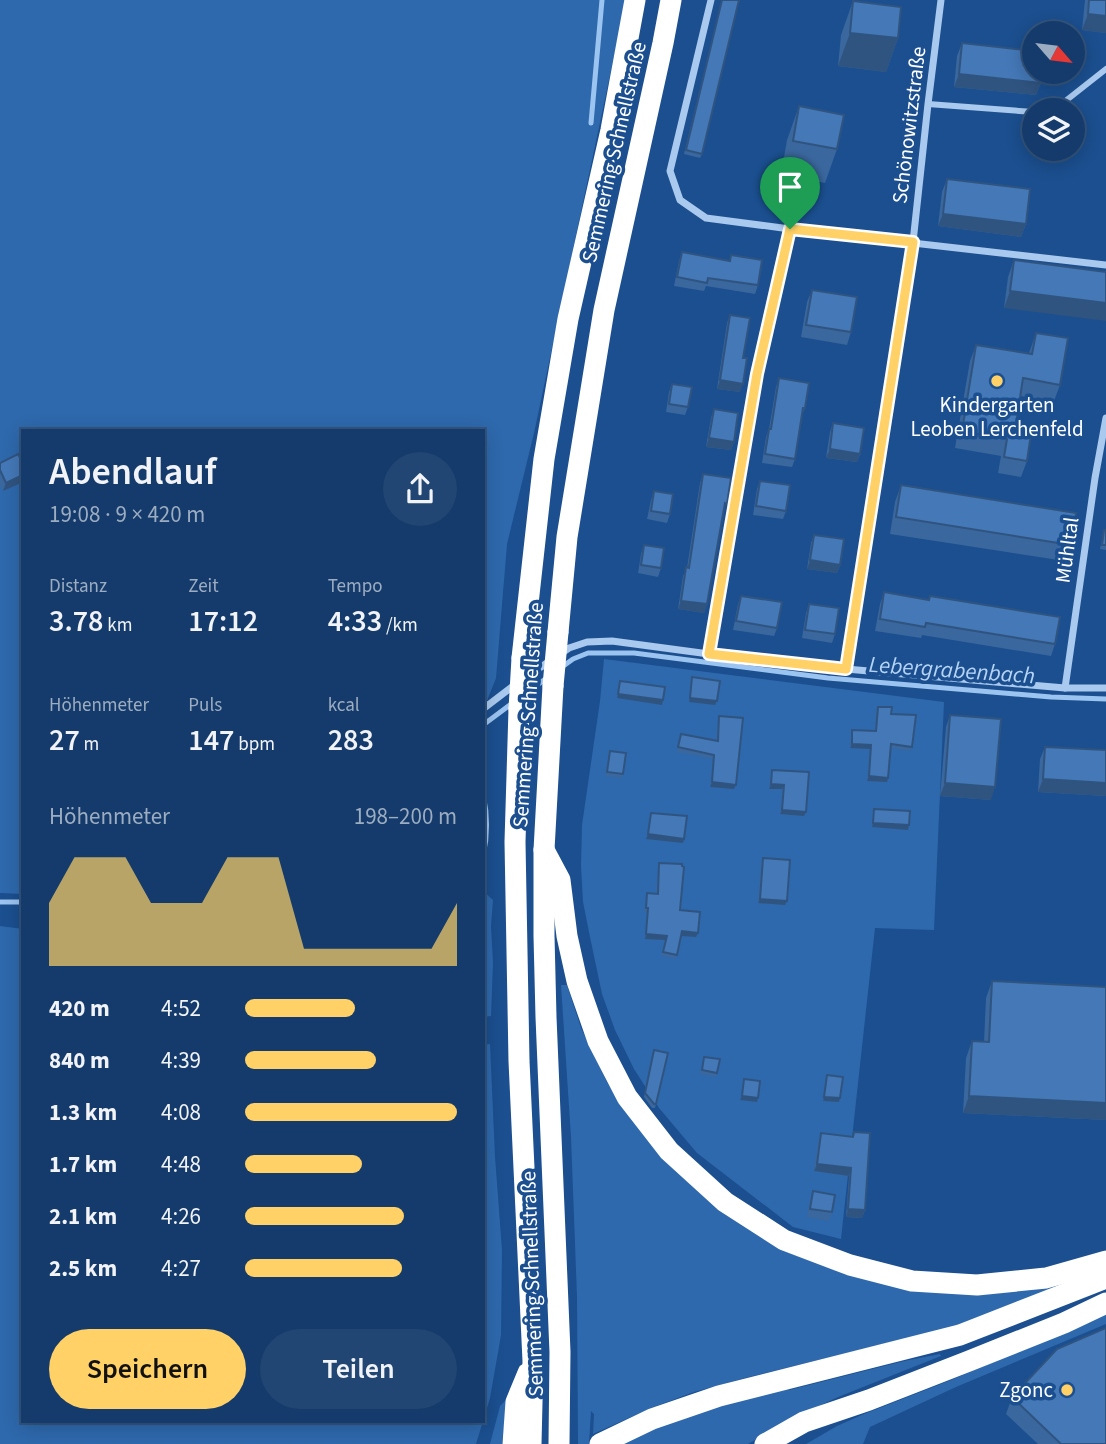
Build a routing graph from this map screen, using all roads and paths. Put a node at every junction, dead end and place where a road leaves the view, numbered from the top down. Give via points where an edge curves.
1 (635, 0) edge
2 (671, 0) edge
3 (711, 0) edge
4 (941, 0) edge
5 (1106, 69) edge
6 (1069, 98) edge
7 (928, 104) junction
8 (1022, 111) edge
9 (790, 229) junction
10 (913, 242) junction
11 (1106, 265) edge
12 (1106, 418) edge
13 (709, 654) junction
14 (846, 669) junction
15 (1065, 688) junction
16 (1106, 688) edge
17 (485, 707) edge
18 (544, 850) junction
19 (1106, 1261) edge
20 (1106, 1278) edge
21 (1106, 1303) edge
22 (533, 1362) junction
23 (869, 1400) junction
24 (513, 1444) edge
25 (531, 1444) edge
26 (559, 1444) edge
27 (600, 1444) edge
28 (765, 1444) edge
29 (796, 1444) edge

1 - 22 highway, Semmering Schnellstraße, bridge via 568,319 544,459 522,658 515,856
2 - 18 highway, Semmering Schnellstraße, bridge via 604,310 566,537
3 - 9 street via 670,171 680,200 706,218
4 - 7 street, Schönowitzstraße
5 - 6 street
7 - 8 street
7 - 10 street, Schönowitzstraße
9 - 10 street
9 - 13 street via 757,374
10 - 11 street
10 - 14 street, Schönowitzstraße
12 - 15 street, Mühltal
13 - 14 street
13 - 17 street via 612,641 579,643
14 - 15 street
15 - 16 street
18 - 19 highway via 560,880 577,982 598,1041 627,1097 669,1151 725,1202 784,1240 850,1265 912,1280 977,1285 1046,1278
18 - 26 highway, Semmering Schnellstraße via 546,1017 561,1352
20 - 27 highway via 960,1335 719,1396 652,1419
21 - 23 highway
22 - 24 highway via 516,1402
22 - 25 highway, Semmering Schnellstraße
23 - 28 highway via 804,1422
23 - 29 highway

